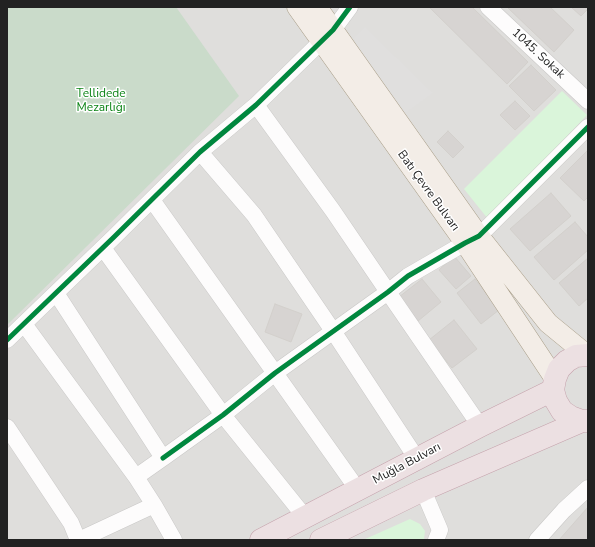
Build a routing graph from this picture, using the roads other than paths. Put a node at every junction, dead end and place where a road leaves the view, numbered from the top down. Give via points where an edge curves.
1 (297, 7) edge
2 (317, 7) edge
3 (350, 7) edge
4 (360, 7) edge
5 (488, 7) edge
6 (327, 36) junction
7 (588, 101) edge
8 (256, 105) junction
9 (588, 127) edge
10 (200, 152) junction
11 (152, 200) junction
12 (472, 240) junction
13 (103, 248) junction
14 (388, 292) junction
15 (56, 293) junction
16 (24, 324) junction
17 (334, 331) junction
18 (7, 340) edge
19 (587, 355) edge
20 (275, 373) junction
21 (554, 384) junction
22 (223, 415) junction
23 (585, 421) edge
24 (480, 426) junction
25 (7, 427) edge
26 (163, 458) junction
27 (417, 459) junction
28 (136, 477) junction
29 (588, 488) edge
30 (358, 490) junction
31 (423, 490) junction
32 (154, 505) junction
33 (305, 517) junction
34 (442, 537) edge
35 (78, 540) edge
36 (174, 540) edge
37 (262, 540) edge
38 (321, 540) edge
39 (536, 540) edge

1 - 6 main road, Batı Çevre Bulvarı
2 - 6 main road, Batı Çevre Bulvarı
3 - 6 street
4 - 6 street
5 - 7 street, 1045. Sokak
6 - 8 street
6 - 12 main road, Batı Çevre Bulvarı
8 - 10 street
8 - 14 street
9 - 12 street
10 - 11 street
10 - 17 street via 254,215
11 - 13 street
11 - 20 street
12 - 14 street via 408,276
12 - 19 main road, Batı Çevre Bulvarı via 548,323
12 - 21 main road, Batı Çevre Bulvarı
13 - 15 street
13 - 22 street
14 - 17 street
14 - 24 street
15 - 16 street
15 - 26 street
16 - 18 street
16 - 28 street
17 - 20 street
17 - 27 street
19 - 21 highway via 576,356 567,361 559,369
20 - 22 street
20 - 30 street
21 - 23 highway via 556,401 562,411 571,418
21 - 24 highway, Muğla Bulvarı
22 - 26 street
22 - 33 street
23 - 31 highway
24 - 27 highway, Muğla Bulvarı
25 - 35 street via 71,523
26 - 28 street
27 - 30 highway, Muğla Bulvarı
28 - 32 street
29 - 39 street
30 - 33 highway, Muğla Bulvarı
31 - 34 street
31 - 38 highway
32 - 35 street
32 - 36 street
33 - 37 highway, Muğla Bulvarı

